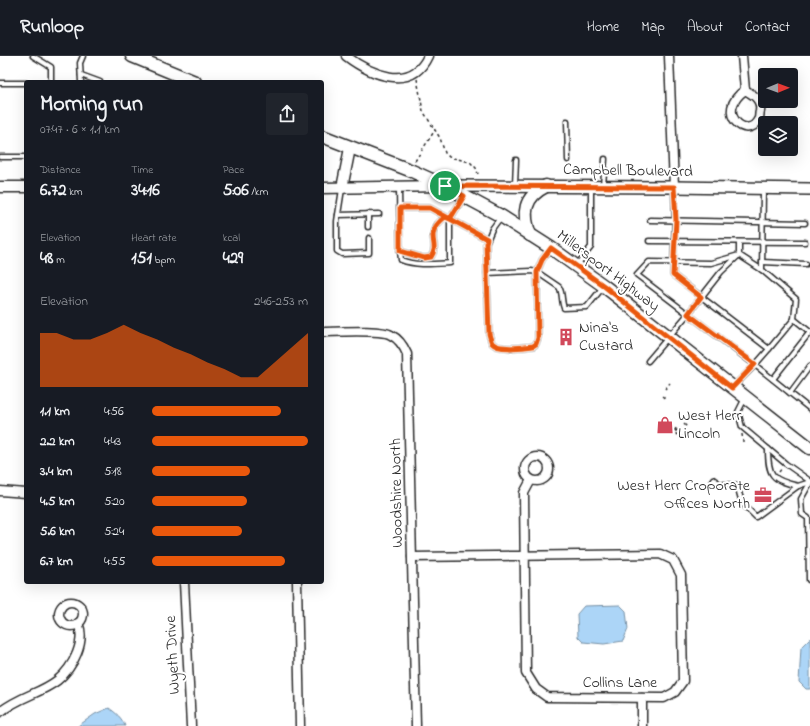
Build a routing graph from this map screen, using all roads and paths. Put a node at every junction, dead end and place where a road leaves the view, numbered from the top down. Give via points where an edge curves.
1 (34, 56) edge
2 (83, 56) edge
3 (132, 56) edge
4 (346, 56) edge
5 (428, 56) edge
6 (669, 56) edge
7 (742, 56) edge
8 (415, 73) junction
9 (81, 75) junction
10 (51, 80) edge
11 (81, 80) edge
12 (95, 80) edge
13 (191, 80) edge
14 (0, 83) edge
15 (24, 83) edge
16 (745, 90) junction
17 (567, 121) dead end
18 (435, 130) junction
19 (324, 137) edge
20 (350, 148) junction
21 (24, 156) edge
22 (0, 157) edge
23 (605, 159) dead end
24 (516, 160) dead end
25 (568, 160) dead end
26 (415, 162) dead end
27 (478, 174) dead end
28 (399, 186) junction
29 (445, 186) junction
30 (515, 186) junction
31 (546, 186) junction
32 (591, 186) junction
33 (603, 186) junction
34 (0, 187) edge
35 (24, 187) edge
36 (674, 187) junction
37 (324, 188) edge
38 (342, 188) junction
39 (763, 189) junction
40 (810, 189) edge
41 (464, 196) junction
42 (400, 208) junction
43 (368, 214) junction
44 (379, 214) dead end
45 (338, 215) junction
46 (501, 216) junction
47 (445, 217) junction
48 (450, 219) junction
49 (650, 220) dead end
50 (676, 220) junction
51 (763, 221) junction
52 (805, 223) dead end
53 (368, 227) dead end
54 (530, 234) junction
55 (369, 238) dead end
56 (487, 239) junction
57 (649, 241) dead end
58 (675, 242) junction
59 (739, 242) junction
60 (762, 242) junction
61 (805, 242) dead end
62 (551, 248) junction
63 (400, 251) junction
64 (739, 255) junction
65 (674, 262) junction
66 (762, 262) junction
67 (806, 264) dead end
68 (576, 265) junction
69 (762, 270) junction
70 (537, 272) junction
71 (487, 273) junction
72 (604, 286) junction
73 (701, 297) junction
74 (688, 314) junction
75 (794, 319) junction
76 (324, 332) edge
77 (810, 332) edge
78 (668, 336) junction
79 (769, 349) junction
80 (648, 361) dead end
81 (755, 364) junction
82 (810, 366) edge
83 (773, 379) junction
84 (670, 383) dead end
85 (732, 388) junction
86 (665, 389) dead end
87 (790, 393) junction
88 (662, 396) dead end
89 (666, 398) dead end
90 (745, 398) junction
91 (810, 400) edge
92 (806, 405) junction
93 (810, 408) edge
94 (684, 424) dead end
95 (676, 428) dead end
96 (688, 428) dead end
97 (682, 437) dead end
98 (810, 448) edge
99 (768, 449) junction
100 (713, 479) dead end
101 (531, 480) dead end
102 (810, 482) edge
103 (798, 486) junction
104 (0, 492) edge
105 (24, 493) edge
106 (809, 518) edge
107 (525, 555) junction
108 (412, 557) junction
109 (810, 570) edge
110 (809, 580) edge
111 (184, 584) edge
112 (297, 584) edge
113 (78, 623) dead end
114 (642, 698) junction
115 (0, 712) edge
116 (191, 726) edge
117 (300, 726) edge
118 (416, 726) edge
119 (642, 726) edge

1 - 10 lane via 50,67
2 - 9 lane via 80,63
3 - 13 main road
4 - 8 street via 364,68 380,74 402,77
5 - 8 street
6 - 36 street
7 - 16 street
8 - 18 path via 423,111
9 - 11 lane
9 - 12 lane
14 - 15 lane
16 - 16 street via 733,103 732,115 734,121 746,128 753,126 758,120 760,108 758,100
17 - 25 lane
18 - 26 path
18 - 27 path via 445,153 449,157 470,162
19 - 20 main road, Millersport Highway
20 - 29 main road, Millersport Highway
20 - 38 street
21 - 22 lane
23 - 33 lane
24 - 30 lane
28 - 29 street
28 - 38 street
28 - 42 lane
29 - 30 main road, Campbell Boulevard
29 - 41 main road, Millersport Highway
30 - 31 main road, Campbell Boulevard
31 - 32 main road, Campbell Boulevard
31 - 54 main road via 537,191 527,204 526,218
32 - 33 main road, Campbell Boulevard
32 - 68 lane via 591,247
33 - 36 main road, Campbell Boulevard
34 - 35 street
36 - 39 main road, Campbell Boulevard
36 - 50 lane
37 - 38 street
38 - 45 lane
39 - 40 main road, Campbell Boulevard
39 - 51 lane
41 - 46 main road, Millersport Highway
41 - 48 lane
42 - 47 lane via 430,208
42 - 63 lane
43 - 44 lane
43 - 45 lane
43 - 53 lane
45 - 55 lane via 337,251 342,254 369,253
46 - 54 main road, Millersport Highway
46 - 56 lane
47 - 48 lane
47 - 63 lane via 433,229 434,249 431,257 424,258
48 - 56 lane
48 - 63 lane via 450,263 409,263 401,260
49 - 50 lane
50 - 51 lane
50 - 58 lane
51 - 52 lane
51 - 60 lane
54 - 62 main road, Millersport Highway
56 - 71 lane
57 - 58 lane
58 - 59 lane
58 - 65 lane
59 - 60 lane
59 - 64 lane
60 - 61 lane
60 - 66 lane
62 - 68 main road, Millersport Highway
62 - 70 lane
64 - 65 lane via 711,263
64 - 69 lane
64 - 73 lane
65 - 73 lane via 673,275
65 - 74 lane via 649,262 637,275
66 - 67 lane
66 - 69 lane
68 - 72 main road, Millersport Highway
69 - 75 lane via 796,299
70 - 71 lane
70 - 71 lane via 536,344 502,348 492,343 489,334
70 - 72 lane via 562,291 564,308 587,308
72 - 78 main road, Millersport Highway
73 - 74 lane
73 - 79 lane
74 - 78 lane
74 - 81 lane
75 - 77 lane
75 - 79 lane
76 - 108 street, Woodshire North via 385,332 398,340 407,354
77 - 83 lane
78 - 80 lane
78 - 85 main road, Millersport Highway
79 - 81 lane
81 - 83 lane
81 - 85 lane
82 - 87 lane
83 - 87 lane
84 - 86 path
85 - 90 main road, Millersport Highway
87 - 92 lane
88 - 89 path
90 - 98 main road, Millersport Highway
90 - 99 lane via 738,412 742,427
91 - 92 lane
92 - 93 lane
94 - 96 path
95 - 97 path via 674,432 679,428 676,434
99 - 102 lane
99 - 103 lane via 772,475
100 - 103 lane via 720,484 737,485 742,503 756,517
101 - 107 street via 524,493
102 - 103 lane
102 - 106 lane via 801,500 802,514
104 - 105 street
106 - 109 lane
107 - 108 street, Collins Lane
107 - 114 street, Collins Lane via 526,673 536,689 547,697
107 - 114 street, Collins Lane via 660,554 673,560 681,575 683,681 675,692 664,698
108 - 118 street, Woodshire North
109 - 110 lane
111 - 116 street, Wyeth Drive
112 - 117 street
113 - 115 street via 81,630 79,648 65,673 44,690 14,702
114 - 119 street

